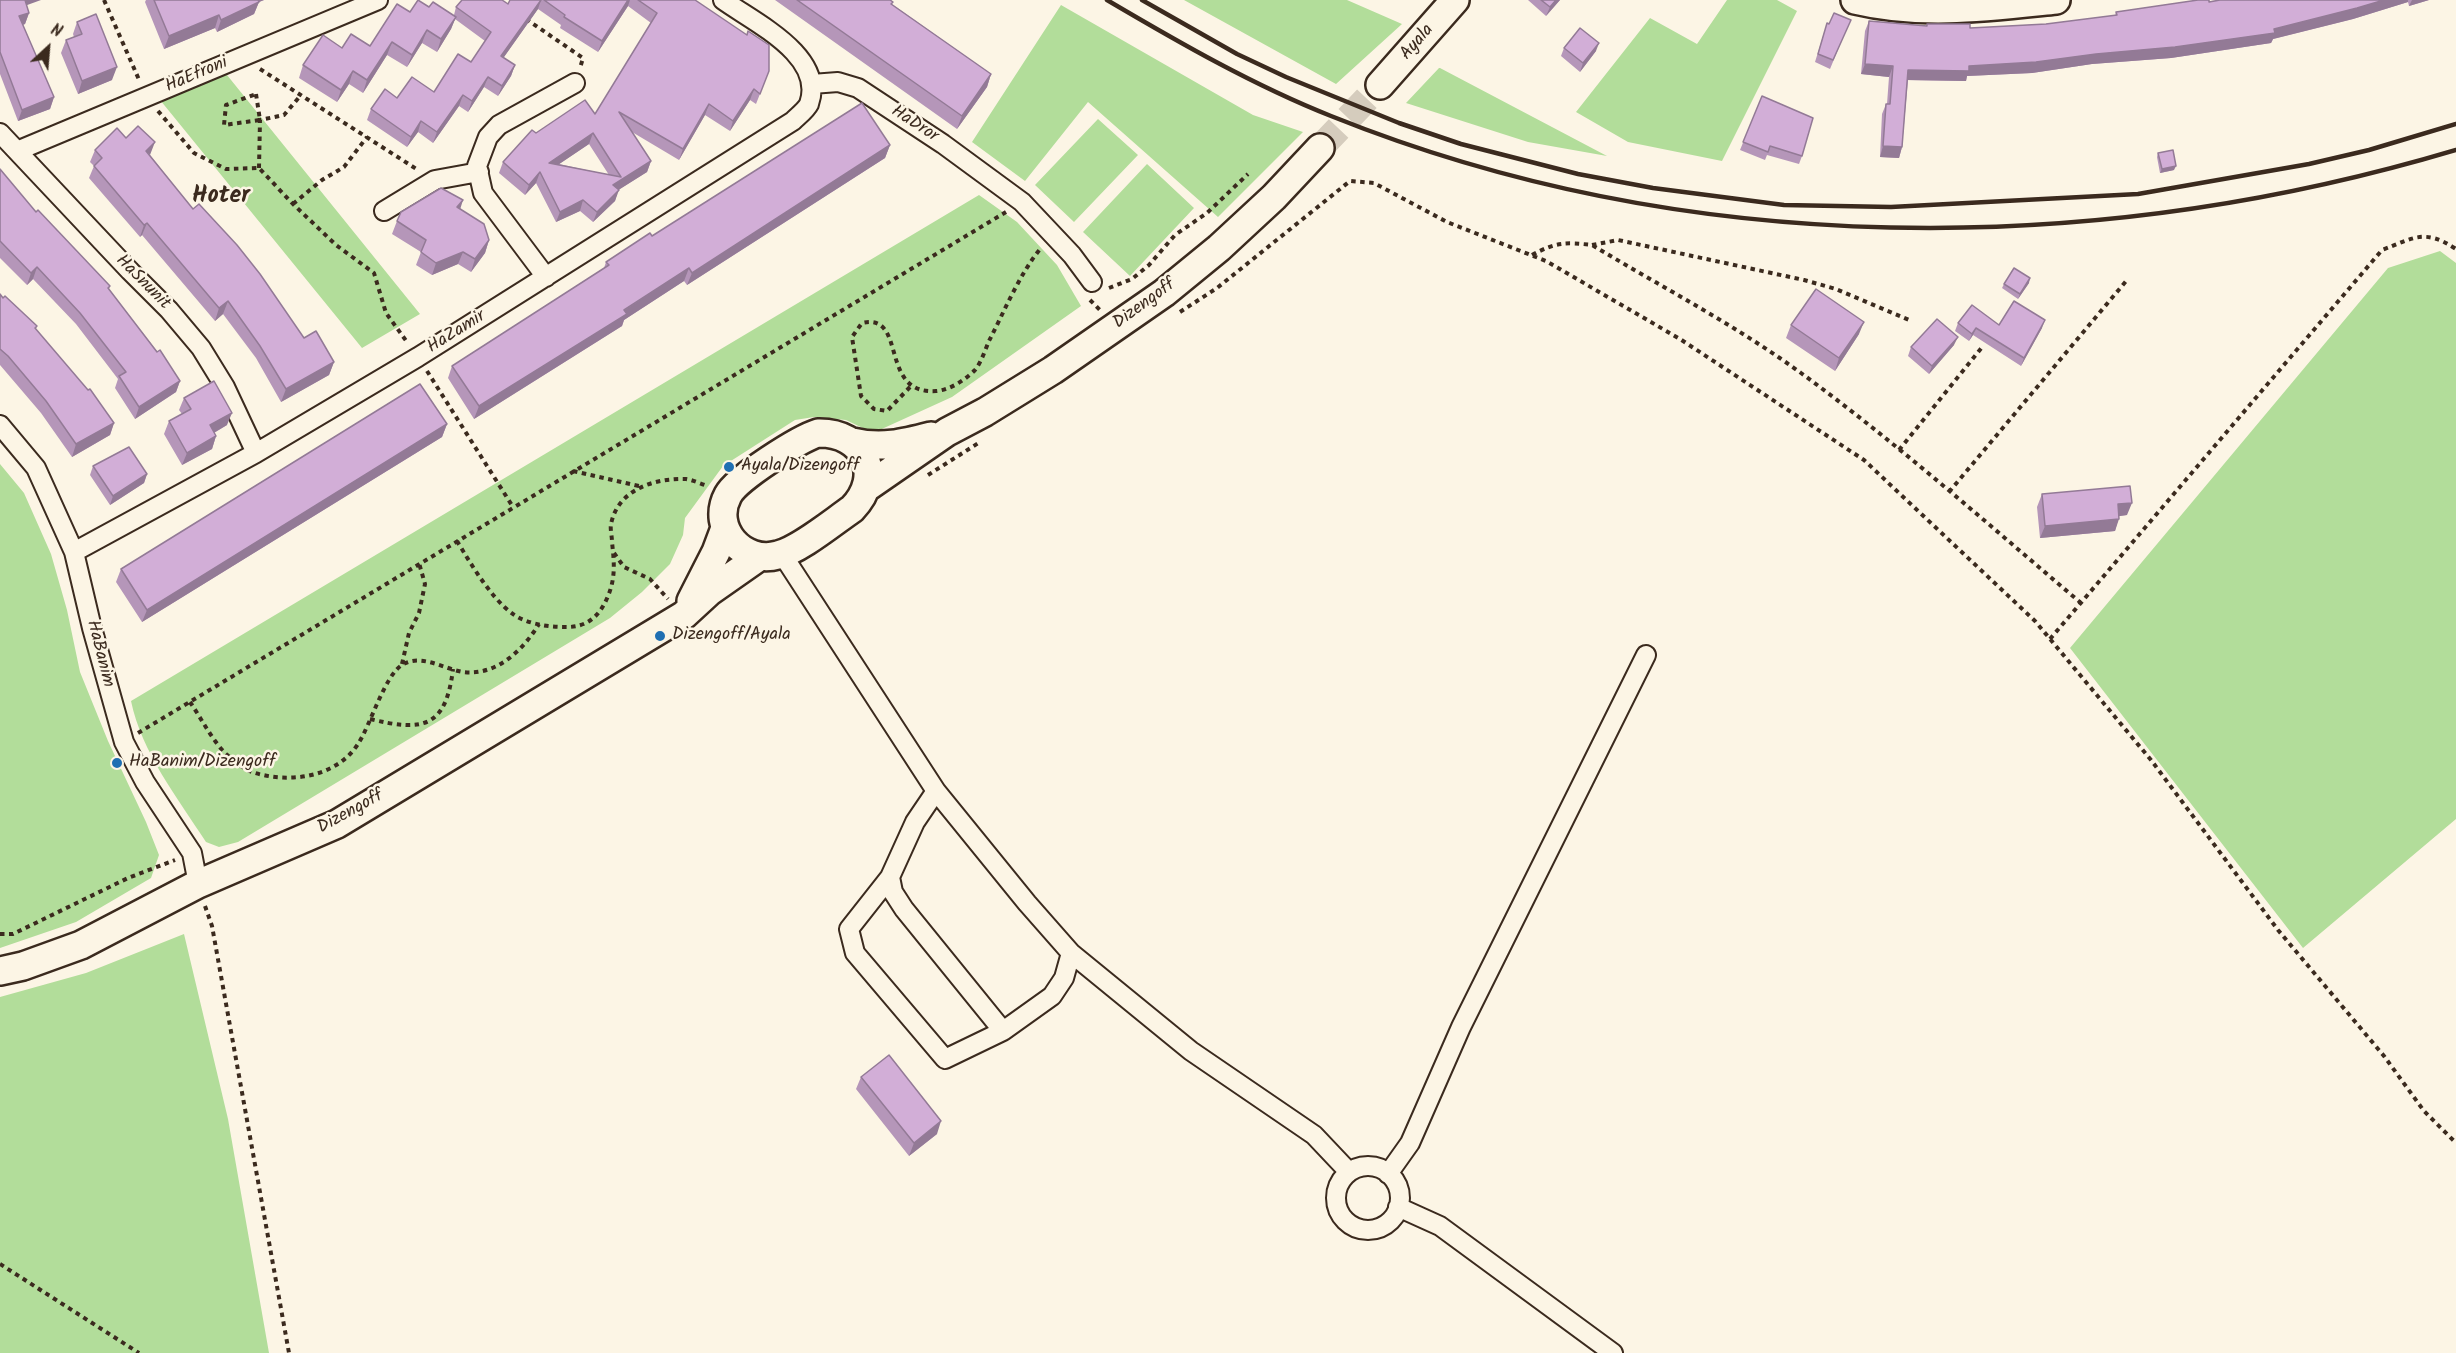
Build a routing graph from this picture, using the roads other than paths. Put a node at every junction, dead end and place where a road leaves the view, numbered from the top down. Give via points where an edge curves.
1 (378, 0) edge
2 (723, 0) edge
3 (1455, 0) edge
4 (1855, 0) edge
5 (2056, 0) edge
6 (575, 84) road end
7 (812, 84) junction
8 (1380, 85) tunnel mouth
9 (0, 133) edge
10 (1320, 148) tunnel mouth
11 (16, 151) junction
12 (479, 172) junction
13 (384, 211) dead end
14 (546, 277) junction
15 (1092, 282) road end
16 (0, 425) edge
17 (947, 432) junction
18 (853, 442) junction
19 (256, 453) junction
20 (866, 488) junction
21 (725, 528) junction
22 (74, 552) junction
23 (770, 556) junction
24 (684, 615) junction
25 (1646, 655) dead end
26 (936, 791) junction
27 (890, 877) junction
28 (198, 884) junction
29 (1071, 953) junction
30 (0, 971) edge
31 (1003, 1031) junction
32 (1349, 1172) junction
33 (1388, 1174) junction
34 (1398, 1208) junction
35 (1613, 1353) edge

1 - 11 street, HaEfroni
2 - 7 street via 789,46 804,62
3 - 8 street, Ayala
4 - 5 street via 1920,10
6 - 12 street via 499,125 480,153
7 - 14 street, HaZamir via 808,106 793,121
7 - 15 street, HaDror via 838,82 858,88 943,144 1022,202
9 - 11 street, HaSnunit
10 - 17 street, Dizengoff via 1227,241 1164,293 1053,370
11 - 19 street, HaSnunit via 170,310 201,348 225,387
12 - 13 street via 435,180
12 - 14 street via 483,193
14 - 19 street, HaZamir
16 - 22 street, HaBanim via 36,468
17 - 18 street, Dizengoff via 889,446
17 - 20 street, Dizengoff
18 - 20 street via 867,464
18 - 21 street, Dizengoff via 830,433 806,437 735,484 724,504
19 - 22 street, HaZamir
20 - 23 street, Dizengoff via 852,509
21 - 23 street via 738,547
21 - 24 street
22 - 28 street, HaBanim via 124,742 192,853
23 - 24 street, Dizengoff via 709,592
23 - 26 street
24 - 28 street, Dizengoff via 337,824
25 - 33 street via 1466,1016 1410,1143
26 - 27 street via 915,822
26 - 29 street
27 - 31 street via 893,892 904,909
27 - 31 street via 849,929 855,953 945,1059
28 - 30 street, Dizengoff via 81,945
29 - 31 street via 1064,978 1052,996
29 - 32 street via 1191,1051 1314,1136
32 - 33 street via 1366,1166
32 - 34 street via 1342,1178 1336,1196 1346,1221 1362,1230 1380,1228 1395,1216
33 - 34 street via 1399,1191
34 - 35 street via 1440,1226

